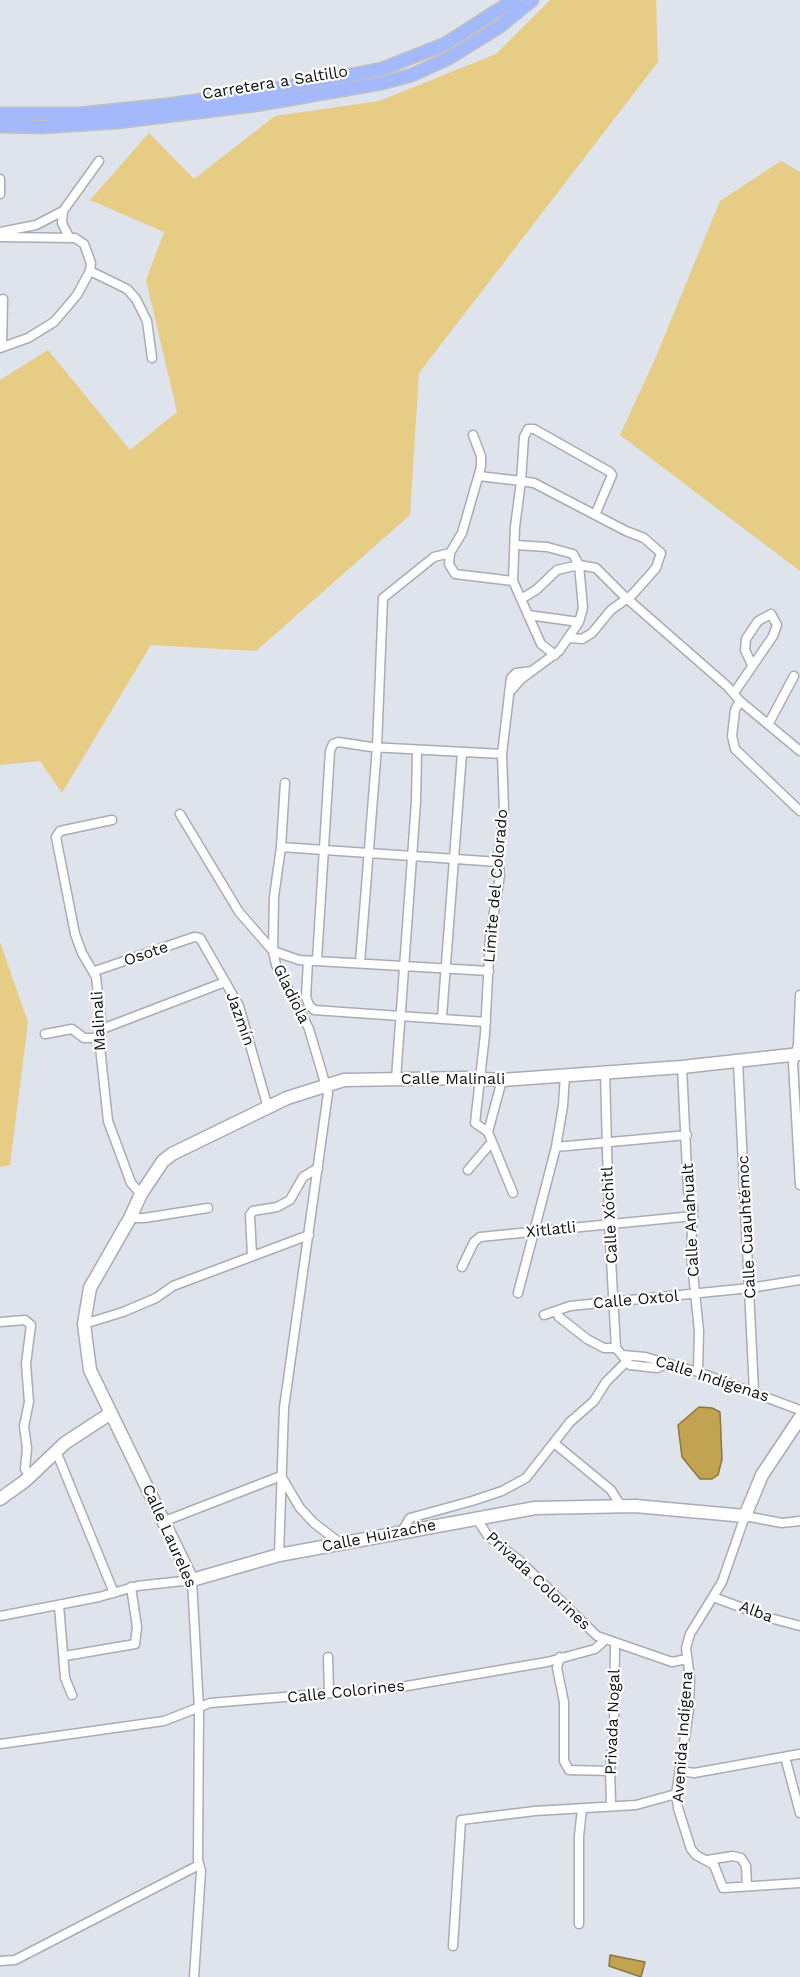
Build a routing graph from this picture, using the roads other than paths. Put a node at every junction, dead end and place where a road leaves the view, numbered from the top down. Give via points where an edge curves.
1 (514, 0) edge
2 (532, 0) edge
3 (0, 114) edge
4 (0, 126) edge
5 (99, 161) dead end
6 (0, 179) edge
7 (0, 194) edge
8 (63, 211) junction
9 (46, 222) junction
10 (0, 232) edge
11 (0, 237) edge
12 (69, 237) junction
13 (33, 238) junction
14 (90, 271) junction
15 (3, 299) dead end
16 (1, 347) edge
17 (152, 357) dead end
18 (473, 435) dead end
19 (479, 476) junction
20 (521, 481) junction
21 (595, 515) junction
22 (514, 545) junction
23 (450, 553) junction
24 (579, 565) junction
25 (513, 581) junction
26 (521, 599) junction
27 (627, 599) junction
28 (528, 615) junction
29 (579, 622) junction
30 (569, 638) junction
31 (555, 655) junction
32 (752, 665) junction
33 (794, 676) dead end
34 (737, 697) junction
35 (770, 723) junction
36 (376, 747) junction
37 (417, 750) junction
38 (800, 751) edge
39 (462, 753) junction
40 (502, 753) junction
41 (285, 783) dead end
42 (800, 811) edge
43 (180, 814) dead end
44 (112, 820) dead end
45 (281, 847) junction
46 (324, 850) junction
47 (368, 853) junction
48 (412, 857) junction
49 (454, 860) junction
50 (498, 862) junction
51 (198, 937) joint
52 (273, 951) junction
53 (312, 960) junction
54 (360, 963) junction
55 (402, 966) junction
56 (446, 968) junction
57 (95, 971) junction
58 (489, 971) junction
59 (225, 982) junction
60 (800, 995) edge
61 (311, 1008) junction
62 (302, 1015) junction
63 (400, 1016) junction
64 (442, 1017) junction
65 (486, 1022) junction
66 (102, 1029) junction
67 (45, 1034) dead end
68 (101, 1038) junction
69 (798, 1054) edge
70 (738, 1062) junction
71 (682, 1067) junction
72 (605, 1072) junction
73 (565, 1075) junction
74 (396, 1079) junction
75 (480, 1079) junction
76 (502, 1080) junction
77 (327, 1086) junction
78 (268, 1108) junction
79 (488, 1132) junction
80 (687, 1135) junction
81 (491, 1143) junction
82 (606, 1144) junction
83 (556, 1147) junction
84 (318, 1167) junction
85 (468, 1170) dead end
86 (800, 1185) edge
87 (513, 1193) dead end
88 (141, 1194) junction
89 (208, 1208) dead end
90 (693, 1216) junction
91 (130, 1218) junction
92 (609, 1224) junction
93 (535, 1232) junction
94 (309, 1235) junction
95 (252, 1255) junction
96 (462, 1267) dead end
97 (800, 1280) edge
98 (750, 1288) junction
99 (518, 1293) dead end
100 (696, 1294) junction
101 (615, 1302) junction
102 (556, 1311) junction
103 (544, 1315) dead end
104 (0, 1322) edge
105 (84, 1324) junction
106 (616, 1348) junction
107 (624, 1359) junction
108 (698, 1372) junction
109 (754, 1392) junction
110 (800, 1410) edge
111 (111, 1413) junction
112 (800, 1418) edge
113 (554, 1443) junction
114 (56, 1451) junction
115 (281, 1476) junction
116 (30, 1477) junction
117 (0, 1499) edge
118 (621, 1506) junction
119 (746, 1515) junction
120 (476, 1518) junction
121 (165, 1521) junction
122 (800, 1521) edge
123 (402, 1531) junction
124 (340, 1543) junction
125 (279, 1555) junction
126 (192, 1580) junction
127 (131, 1587) junction
128 (114, 1593) junction
129 (713, 1597) junction
130 (59, 1605) junction
131 (0, 1616) edge
132 (800, 1626) edge
133 (605, 1640) junction
134 (615, 1644) junction
135 (65, 1656) junction
136 (328, 1657) dead end
137 (560, 1657) junction
138 (687, 1659) junction
139 (329, 1693) junction
140 (72, 1695) dead end
141 (199, 1708) junction
142 (0, 1744) edge
143 (800, 1754) edge
144 (785, 1757) junction
145 (610, 1771) junction
146 (681, 1771) junction
147 (676, 1794) junction
148 (611, 1800) dead end
149 (582, 1809) junction
150 (800, 1812) edge
151 (707, 1860) junction
152 (199, 1865) junction
153 (800, 1883) edge
154 (747, 1885) junction
155 (579, 1924) dead end
156 (453, 1946) dead end
157 (0, 1961) edge
158 (194, 1977) edge

1 - 3 main road, Carretera a Saltillo via 445,44 382,69 166,105 78,114
2 - 4 main road, Carretera a Saltillo via 499,27 449,58 382,83 255,105 117,122
5 - 8 street
6 - 7 street
8 - 9 street
8 - 12 street via 62,223
9 - 10 street
9 - 13 street
11 - 13 street
12 - 13 street
12 - 14 street via 84,244
14 - 16 street via 77,295 54,322 28,338
14 - 17 street via 127,289 136,299 147,321
15 - 16 street
18 - 19 street via 481,462
19 - 20 street
19 - 23 street via 462,533
20 - 21 street via 534,483
20 - 21 street via 525,435 532,428 611,473
20 - 22 street
21 - 27 street via 649,540 661,553 658,565
22 - 24 street via 573,554
22 - 25 street
23 - 25 street via 449,564 455,574
23 - 36 street via 434,557 382,598
24 - 26 street via 555,571
24 - 27 street via 598,569
24 - 29 street via 583,600
25 - 26 street
26 - 28 street
27 - 30 street via 611,610 589,636
27 - 34 street
28 - 29 street
28 - 31 street via 541,644
29 - 30 street
30 - 31 street
31 - 40 street, Límite del Colorado via 532,671 513,675
32 - 32 street via 777,628 772,615 758,621 746,639 745,650
32 - 34 street
33 - 35 street
34 - 35 street
34 - 42 street via 732,736 735,749
35 - 38 street
36 - 37 street
36 - 46 street via 338,742 332,746
36 - 47 street
37 - 39 street via 439,748
37 - 48 street
39 - 40 street
39 - 49 street
40 - 50 street, Límite del Colorado via 504,810
41 - 45 street
43 - 52 street, Gladiola via 219,882
44 - 57 street, Malinali via 56,835 75,934
45 - 46 street
45 - 52 street via 274,897
46 - 47 street
46 - 53 street
47 - 48 street
47 - 54 street
48 - 49 street
48 - 55 street
49 - 50 street
49 - 56 street
50 - 58 street, Límite del Colorado via 500,875
51 - 57 street, Osote
51 - 59 street, Jazmín
52 - 53 street via 292,959
52 - 62 street, Gladiola via 276,965
53 - 54 street
53 - 61 street via 306,994
54 - 55 street
55 - 56 street
55 - 63 street
56 - 58 street
56 - 64 street
57 - 66 street, Malinali
58 - 65 street, Límite del Colorado
59 - 66 street
59 - 78 street, Jazmín via 239,1006
60 - 69 street
61 - 62 street
61 - 63 street
62 - 77 street, Gladiola
63 - 64 street
63 - 74 street
64 - 65 street
65 - 75 street, Límite del Colorado
66 - 68 street, Malinali
67 - 68 street via 72,1029 82,1038
68 - 88 street, Malinali via 110,1127 131,1183
69 - 70 street, Calle Malinali
69 - 86 street via 793,1063
70 - 71 street, Calle Malinali
70 - 98 street, Calle Cuauhtémoc
71 - 72 street, Calle Malinali
71 - 80 street, Calle Anahualt
72 - 73 street, Calle Malinali
72 - 82 street, Calle Xóchitl
73 - 76 street, Calle Malinali
73 - 83 street
74 - 75 street, Calle Malinali
74 - 77 street, Calle Malinali via 344,1080
75 - 76 street, Calle Malinali
75 - 79 street, Límite del Colorado via 475,1124
76 - 79 street
77 - 78 street, Calle Malinali
77 - 84 street
78 - 88 street, Calle Malinali via 168,1156
79 - 81 street
80 - 82 street
80 - 90 street, Calle Anahualt via 688,1191
81 - 85 street
81 - 87 street
82 - 83 street
82 - 92 street, Calle Xóchitl
83 - 93 street
84 - 94 street
84 - 95 street via 303,1177 290,1200 250,1215
88 - 91 street, Calle Laureles
89 - 91 street
90 - 92 street, Xitlatli
90 - 100 street, Calle Anahualt via 691,1254
91 - 105 street, Calle Laureles via 90,1288
92 - 93 street, Xitlatli
92 - 101 street, Calle Xóchitl
93 - 96 street, Xitlatli via 480,1237
93 - 99 street
94 - 95 street
94 - 115 street via 284,1408
95 - 105 street via 173,1286 123,1312
97 - 98 street, Calle Oxtol
98 - 100 street, Calle Oxtol
98 - 109 street, Calle Cuauhtémoc
100 - 101 street, Calle Oxtol
100 - 108 street, Calle Anahualt
101 - 102 street, Calle Oxtol
101 - 106 street, Calle Xóchitl
102 - 103 street, Calle Oxtol
102 - 106 street via 587,1339 604,1348
104 - 116 street via 28,1320 32,1325 26,1360 29,1402 24,1426 25,1469
105 - 111 street, Calle Laureles via 88,1362
106 - 107 street
107 - 108 street, Calle Indígenas via 645,1357
107 - 113 street via 594,1401
108 - 109 street, Calle Indígenas
109 - 110 street, Calle Indígenas
111 - 114 street
111 - 121 street, Calle Laureles
112 - 119 street, Avenida Indígena via 762,1475
113 - 118 street via 612,1490
113 - 123 street via 529,1475 510,1487 472,1502 410,1518
114 - 116 street
114 - 128 street
115 - 121 street
115 - 124 street via 300,1508
115 - 125 street
116 - 117 street
118 - 119 street, Calle Huizache
118 - 120 street, Calle Huizache via 553,1506
119 - 122 street, Calle Huizache via 777,1522
119 - 129 street, Avenida Indígena via 740,1538
120 - 123 street, Calle Huizache
120 - 133 street, Privada Colorines via 488,1536 520,1561 593,1634
121 - 126 street, Calle Laureles
123 - 124 street, Calle Huizache
124 - 125 street, Calle Huizache
125 - 126 street, Calle Huizache
126 - 127 street, Calle Huizache
126 - 141 street, Calle Laureles
127 - 128 street, Calle Huizache
127 - 135 street via 135,1644
128 - 130 street, Calle Huizache
129 - 132 street, Alba
129 - 138 street, Avenida Indígena via 690,1634
130 - 131 street, Calle Huizache
130 - 135 street
133 - 134 street
133 - 137 street, Calle Colorines via 595,1648
134 - 138 street via 672,1662
134 - 145 street, Privada Nogal
135 - 140 street via 65,1678
136 - 139 street
137 - 139 street, Calle Colorines via 394,1688
137 - 145 street via 557,1668 564,1702 564,1761 575,1772
138 - 146 street, Avenida Indígena via 689,1701
139 - 141 street, Calle Colorines via 210,1703
141 - 142 street, Calle Colorines via 164,1721
141 - 152 street, Calle Laureles
143 - 144 street
144 - 146 street via 694,1773
144 - 150 street
145 - 148 street, Privada Nogal
146 - 147 street, Avenida Indígena
147 - 149 street via 636,1805
147 - 151 street, Avenida Indígena via 691,1849
149 - 155 street
149 - 156 street via 461,1820
151 - 154 street, Avenida Indígena via 716,1868 723,1888
151 - 154 street via 741,1858 746,1866
152 - 157 street via 15,1960
152 - 158 street, Calle Laureles
153 - 154 street

